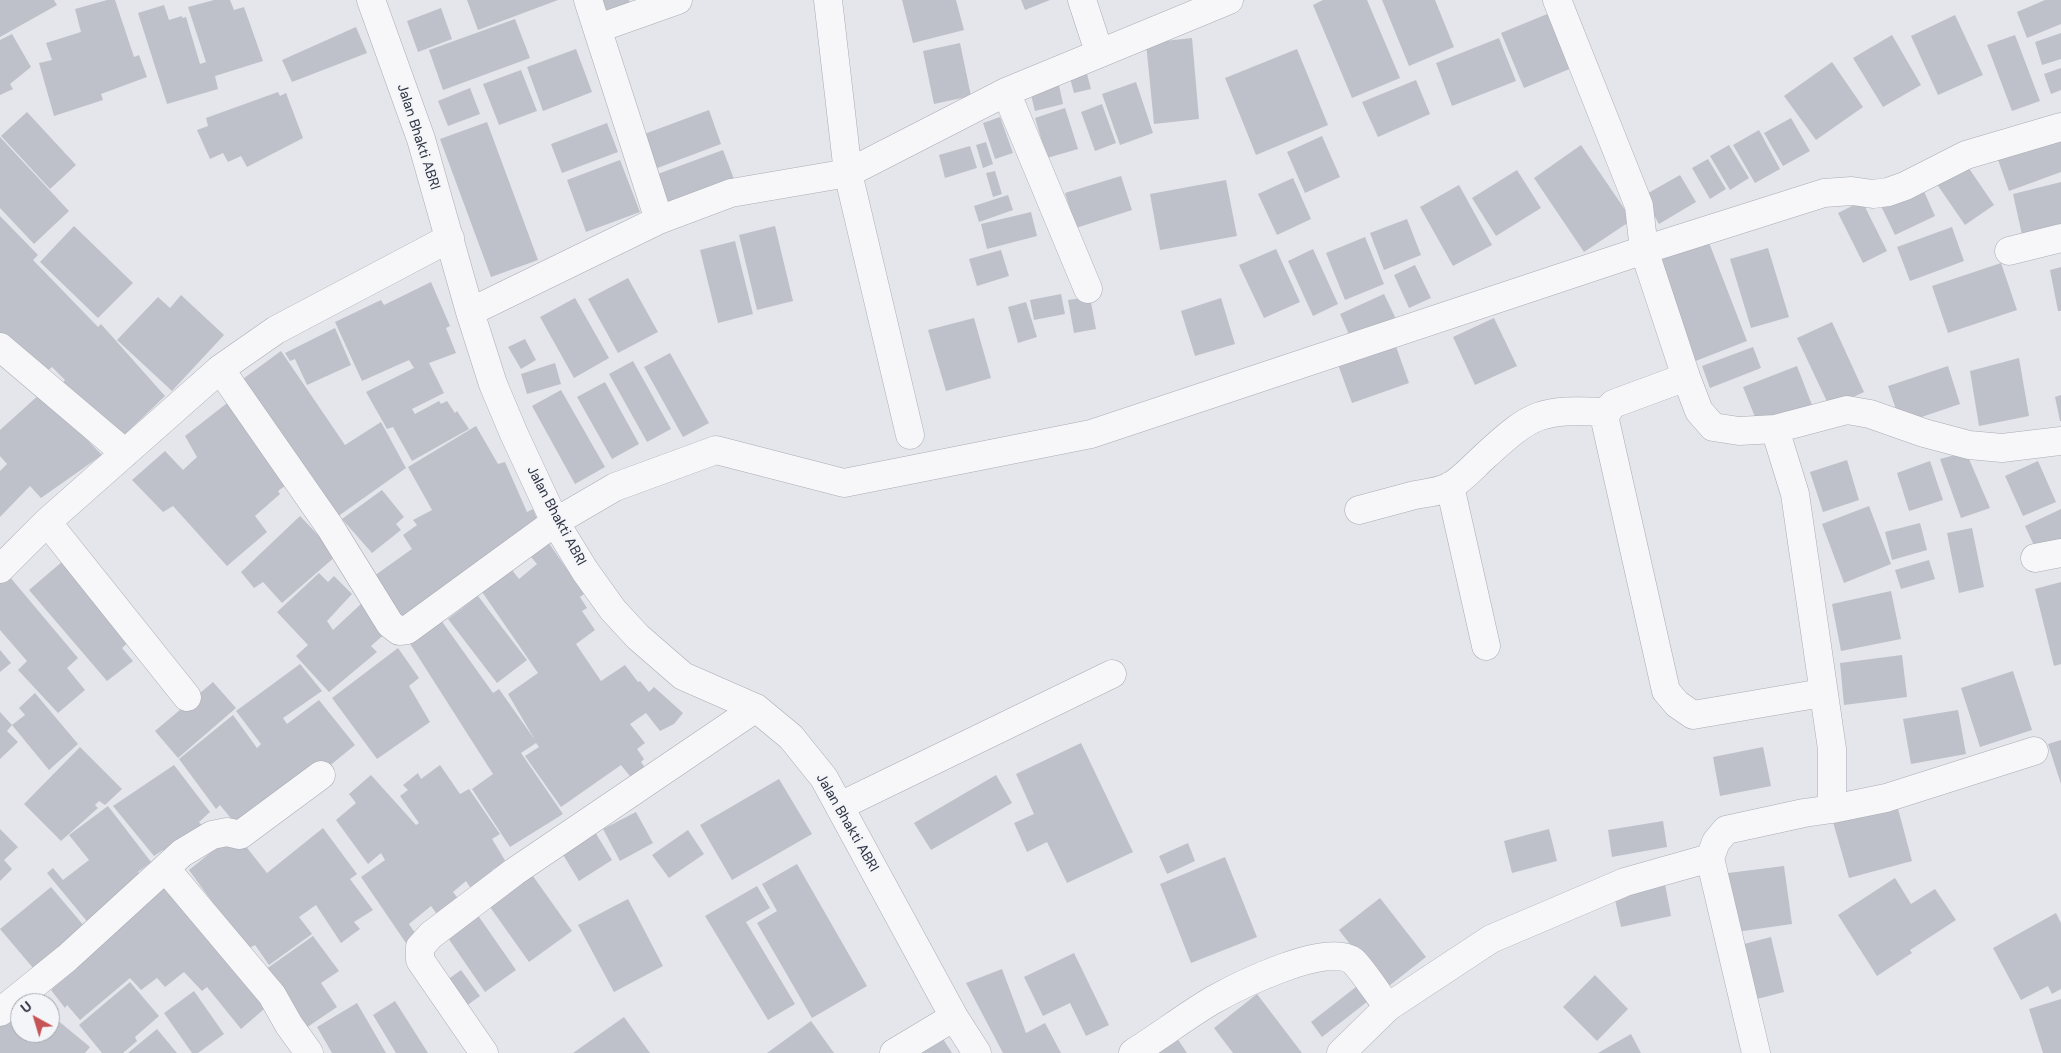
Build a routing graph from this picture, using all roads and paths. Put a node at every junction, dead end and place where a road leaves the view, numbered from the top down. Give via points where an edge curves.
1 (371, 0) edge
2 (588, 0) edge
3 (678, 0) edge
4 (828, 0) edge
5 (1082, 0) edge
6 (1229, 0) edge
7 (1557, 0) edge
8 (599, 28) junction
9 (1099, 52) junction
10 (1006, 92) junction
11 (2061, 127) edge
12 (848, 173) junction
13 (659, 220) junction
14 (450, 238) junction
15 (2061, 238) edge
16 (1644, 250) junction
17 (2009, 251) dead end
18 (1088, 289) dead end
19 (470, 312) junction
20 (0, 347) edge
21 (220, 369) junction
22 (1686, 378) junction
23 (1607, 412) junction
24 (1775, 429) junction
25 (910, 434) dead end
26 (2061, 441) edge
27 (125, 453) junction
28 (1450, 486) junction
29 (1360, 510) dead end
30 (47, 522) junction
31 (555, 522) junction
32 (0, 568) edge
33 (1486, 646) dead end
34 (1112, 674) dead end
35 (1822, 693) junction
36 (188, 697) dead end
37 (756, 708) junction
38 (2034, 751) dead end
39 (321, 775) dead end
40 (840, 806) junction
41 (1832, 809) junction
42 (1710, 858) junction
43 (166, 869) junction
44 (1388, 1007) junction
45 (0, 1012) edge
46 (954, 1017) junction
47 (476, 1050) edge
48 (309, 1053) edge
49 (894, 1053) edge
50 (977, 1053) edge
51 (1133, 1053) edge
52 (1341, 1053) edge
53 (1756, 1053) edge

1 - 14 street, Jalan Bhakti ABRI via 421,139
2 - 8 street
3 - 8 street
4 - 12 street
5 - 9 street
6 - 9 street
7 - 16 street via 1639,206
8 - 13 street
9 - 10 street
10 - 12 street
10 - 18 street
11 - 16 street via 1966,155 1888,192 1824,193
12 - 13 street via 731,193
12 - 25 street
13 - 19 street
14 - 19 street, Jalan Bhakti ABRI
14 - 21 street via 276,330
15 - 17 street
16 - 22 street
16 - 31 street via 1091,434 844,483 716,450 615,486
19 - 31 street, Jalan Bhakti ABRI via 500,400
20 - 27 street
21 - 27 street
21 - 31 street via 330,528 390,624 399,631 407,630
22 - 23 street via 1624,399 1613,404
22 - 24 street via 1700,410 1713,427 1739,431
23 - 28 street via 1571,410 1549,412 1529,419 1513,429
23 - 35 street via 1605,420 1666,692 1693,715
24 - 26 street via 1847,410 1970,445 2002,448
24 - 35 street via 1795,494
27 - 30 street
28 - 29 street
28 - 33 street
30 - 32 street
30 - 36 street
31 - 37 street, Jalan Bhakti ABRI via 613,610 638,637 683,676
34 - 40 street
35 - 41 street via 1832,748
37 - 40 street, Jalan Bhakti ABRI via 791,737 824,778
37 - 47 street via 514,872 420,946 420,960
38 - 41 street via 1886,798
39 - 43 street via 240,835 227,832 212,835 182,853
40 - 46 street, Jalan Bhakti ABRI
41 - 42 street via 1726,830 1716,842
42 - 44 street via 1625,882 1491,939
42 - 53 street
43 - 45 street via 67,958
43 - 48 street via 272,995
44 - 51 street via 1352,961 1339,956 1323,957 1282,967 1214,1000
44 - 52 street
46 - 49 street
46 - 50 street, Jalan Bhakti ABRI

